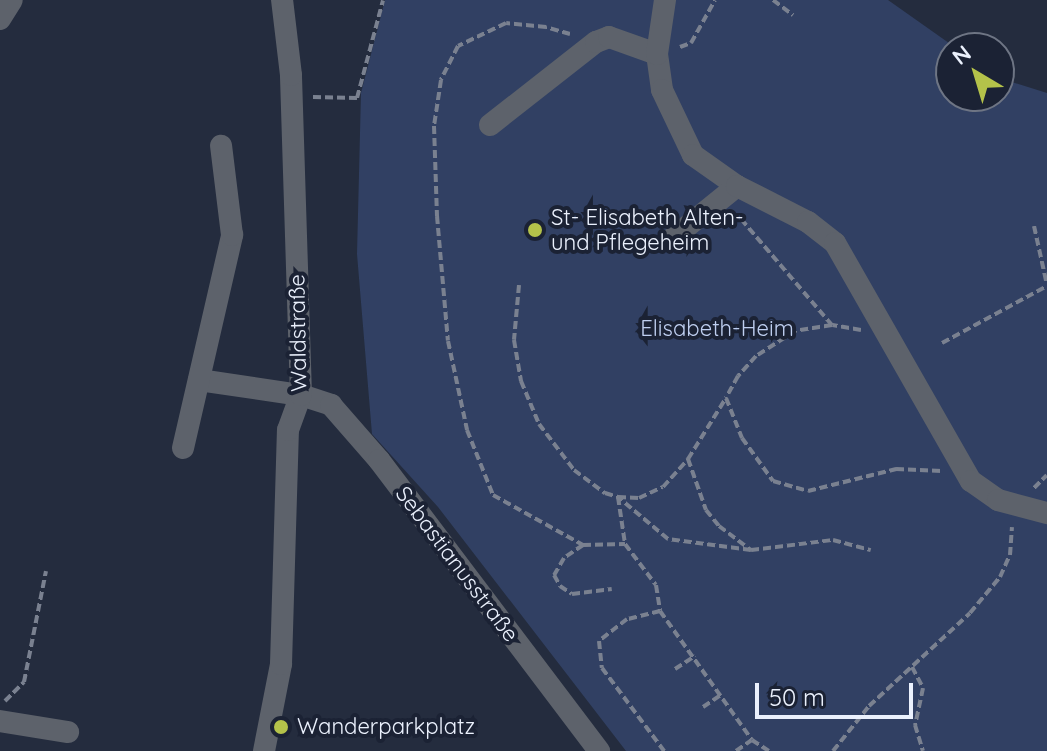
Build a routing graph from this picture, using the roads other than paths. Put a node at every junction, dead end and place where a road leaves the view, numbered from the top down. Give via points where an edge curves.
1 (12, 0) edge
2 (282, 0) edge
3 (665, 0) edge
4 (0, 19) edge
5 (657, 54) junction
6 (490, 125) dead end
7 (221, 146) dead end
8 (737, 186) junction
9 (669, 241) dead end
10 (199, 380) junction
11 (301, 395) junction
12 (183, 448) dead end
13 (1047, 513) edge
14 (0, 721) edge
15 (68, 732) dead end
16 (264, 751) edge
17 (599, 751) edge

1 - 4 street
2 - 11 street, Waldstraße via 292,97
3 - 5 street
5 - 6 street via 609,37 596,42
5 - 8 street via 662,90 693,155
7 - 10 street via 232,235
8 - 9 street
8 - 13 street via 808,222 835,243 971,481 998,500
10 - 11 street, Sebastianusstraße
10 - 12 street
11 - 16 street, Waldstraße via 288,430 281,664
11 - 17 street, Sebastianusstraße via 331,405 379,460
14 - 15 street

